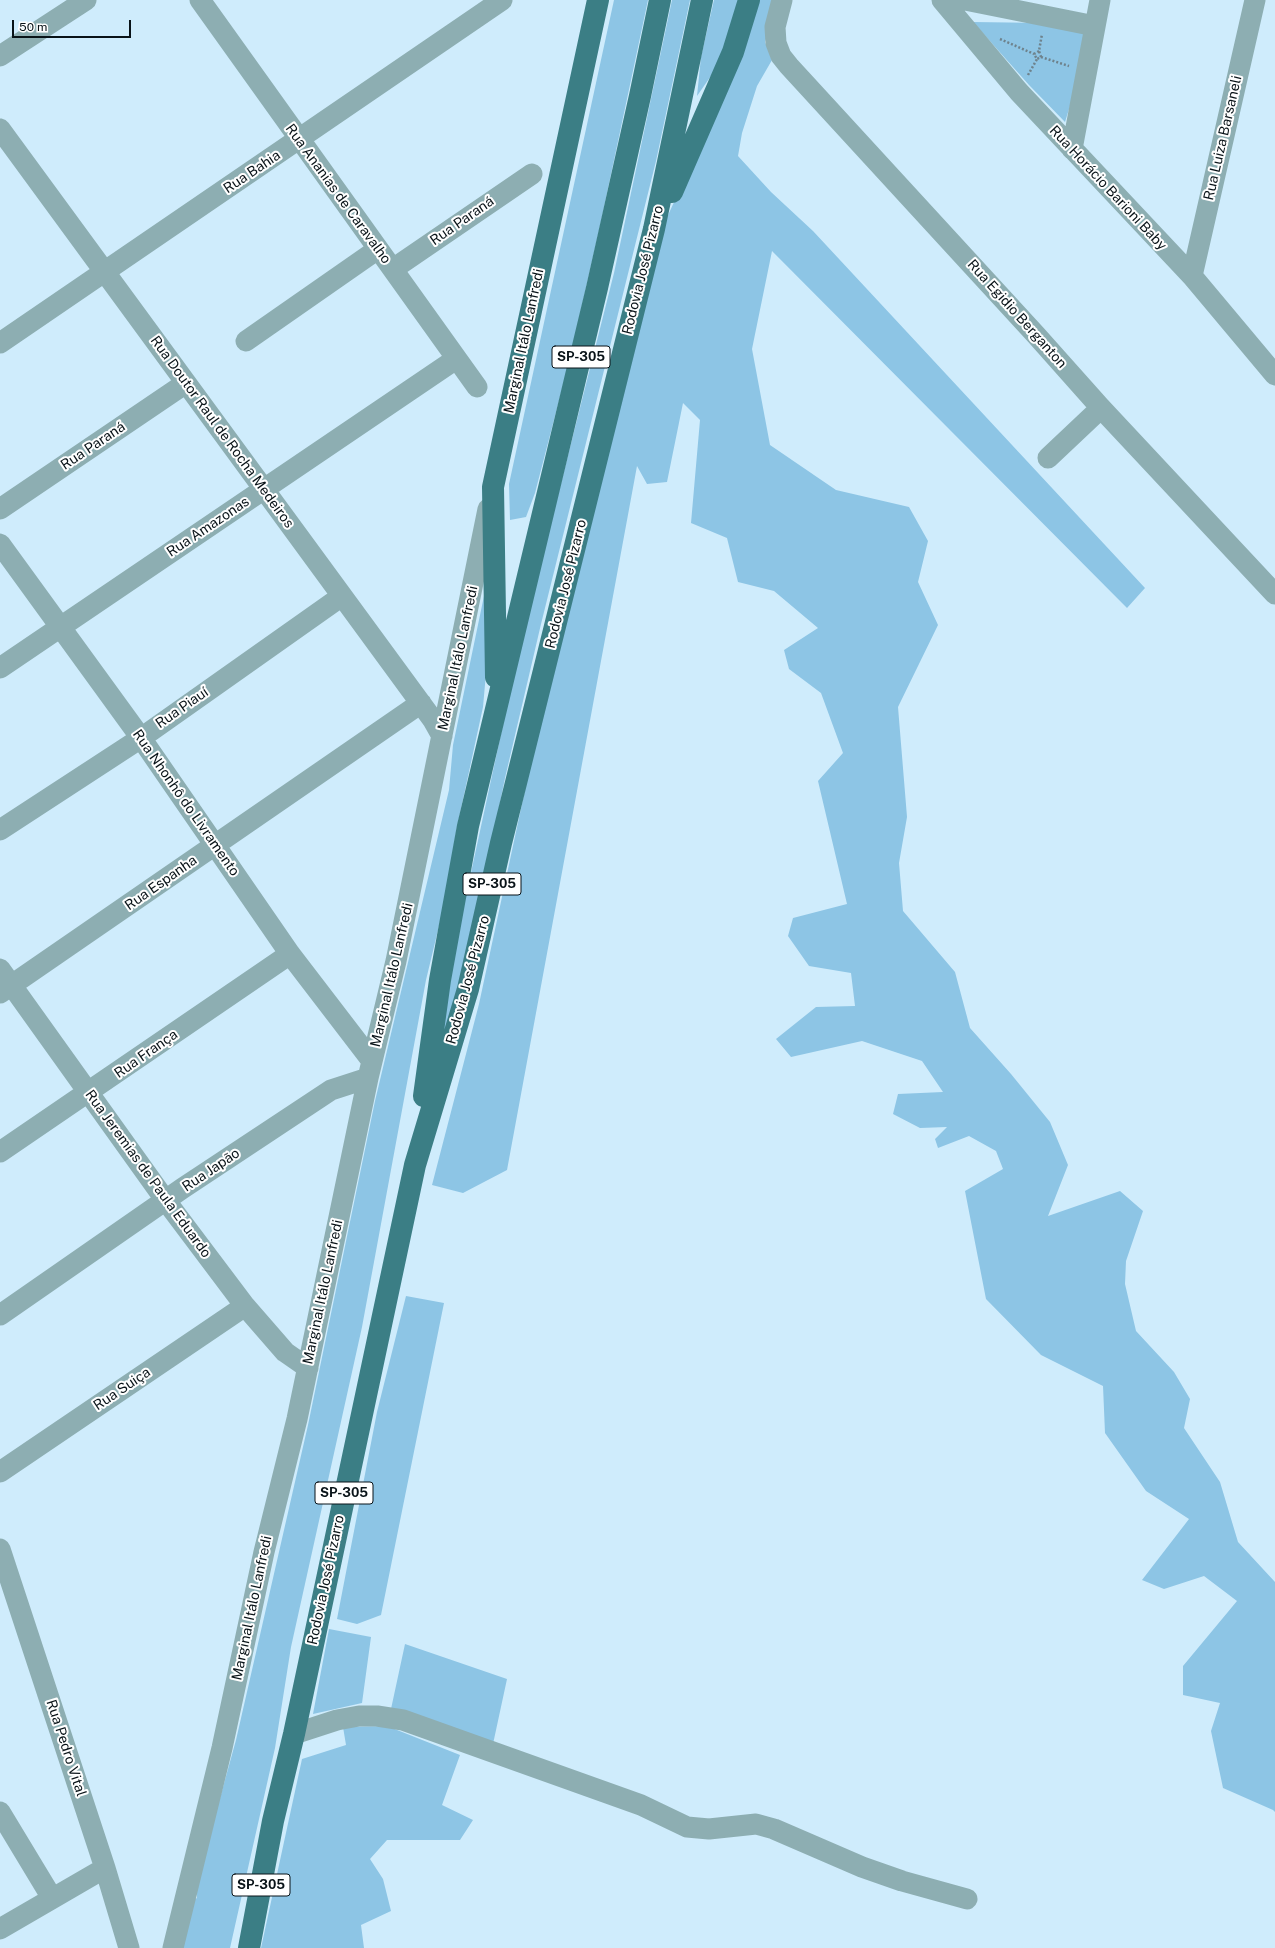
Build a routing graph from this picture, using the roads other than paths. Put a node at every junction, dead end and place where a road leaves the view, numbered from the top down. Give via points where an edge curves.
1 (86, 0) edge
2 (200, 0) edge
3 (598, 0) edge
4 (660, 0) edge
5 (702, 0) edge
6 (749, 0) edge
7 (782, 0) edge
8 (942, 0) edge
9 (965, 0) edge
10 (1100, 0) edge
11 (1255, 0) edge
12 (497, 2) edge
13 (1095, 26) junction
14 (0, 56) edge
15 (0, 129) edge
16 (299, 140) junction
17 (1072, 149) junction
18 (532, 174) dead end
19 (654, 229) junction
20 (378, 249) junction
21 (393, 269) junction
22 (105, 272) junction
23 (1192, 276) junction
24 (246, 341) dead end
25 (0, 343) edge
26 (456, 359) junction
27 (1275, 375) edge
28 (186, 382) junction
29 (477, 387) dead end
30 (1101, 408) junction
31 (1048, 458) dead end
32 (493, 487) junction
33 (264, 489) junction
34 (0, 509) edge
35 (0, 544) edge
36 (1275, 594) edge
37 (342, 596) junction
38 (61, 627) junction
39 (0, 668) edge
40 (420, 703) junction
41 (496, 712) junction
42 (442, 736) junction
43 (141, 738) junction
44 (0, 830) edge
45 (216, 845) junction
46 (290, 954) junction
47 (0, 969) edge
48 (6, 989) edge
49 (370, 1069) junction
50 (89, 1093) junction
51 (0, 1152) edge
52 (415, 1165) junction
53 (166, 1201) junction
54 (245, 1306) junction
55 (0, 1315) edge
56 (308, 1368) junction
57 (0, 1472) edge
58 (0, 1549) edge
59 (294, 1734) junction
60 (0, 1812) edge
61 (105, 1868) junction
62 (52, 1898) junction
63 (967, 1899) dead end
64 (0, 1929) edge
65 (129, 1948) edge
66 (173, 1948) edge
67 (249, 1948) edge

1 - 14 street
2 - 16 street, Rua Ananias de Caravalho
3 - 32 main road, Marginal Itálo Lanfredi
4 - 41 main road, Rodovia José Pizarro / SP-305 via 597,288
5 - 19 main road, Rodovia José Pizarro
6 - 19 main road via 733,52
7 - 30 street, Rua Egidio Berganton via 775,27 776,43 781,56
8 - 17 street, Rua Horácio Barioni Baby via 1019,92
9 - 13 street
10 - 13 street
11 - 23 street, Rua Luiza Barsaneli
12 - 16 street, Rua Bahia
13 - 17 street
15 - 22 street, Rua Doutor Raul de Rocha Medeiros
16 - 20 street, Rua Ananias de Caravalho
16 - 22 street, Rua Bahia
17 - 23 street, Rua Horácio Barioni Baby
18 - 21 street, Rua Paraná
19 - 52 main road, Rodovia José Pizarro / SP-305 via 501,842 468,989
20 - 21 street, Rua Ananias de Caravalho
20 - 24 street
21 - 26 street, Rua Ananias de Caravalho
22 - 25 street, Rua Bahia
22 - 28 street, Rua Doutor Raul de Rocha Medeiros
23 - 27 street, Rua Horácio Barioni Baby
26 - 29 street, Rua Ananias de Caravalho
26 - 33 street, Rua Amazonas
28 - 33 street, Rua Doutor Raul de Rocha Medeiros
28 - 34 street, Rua Paraná
30 - 31 street
30 - 36 street, Rua Egidio Berganton
32 - 41 main road
32 - 42 street, Marginal Itálo Lanfredi
33 - 37 street, Rua Doutor Raul de Rocha Medeiros
33 - 38 street, Rua Amazonas
35 - 38 street, Rua Nhonhô do Livramento
37 - 40 street, Rua Doutor Raul de Rocha Medeiros
37 - 43 street, Rua Piauí
38 - 39 street, Rua Amazonas
38 - 43 street, Rua Nhonhô do Livramento
40 - 42 street, Rua Doutor Raul de Rocha Medeiros
40 - 45 street, Rua Espanha
41 - 52 main road, Rodovia José Pizarro / SP-305 via 468,826 440,980
42 - 49 street, Marginal Itálo Lanfredi via 396,961
43 - 44 street, Rua Piauí
43 - 45 street, Rua Nhonhô do Livramento
45 - 46 street, Rua Nhonhô do Livramento
45 - 48 street, Rua Espanha
46 - 49 street, Rua Nhonhô do Livramento
46 - 50 street, Rua França
47 - 48 street, Rua Jeremias de Paula Eduardo
48 - 50 street, Rua Jeremias de Paula Eduardo
49 - 53 street, Rua Japão via 331,1090
49 - 56 street, Marginal Itálo Lanfredi
50 - 51 street, Rua França
50 - 53 street, Rua Jeremias de Paula Eduardo
52 - 59 main road, Rodovia José Pizarro / SP-305
53 - 54 street, Rua Jeremias de Paula Eduardo
53 - 55 street, Rua Japão
54 - 56 street, Rua Jeremias de Paula Eduardo via 286,1352
54 - 57 street, Rua Suiça
56 - 66 street, Marginal Itálo Lanfredi via 264,1552 222,1748
58 - 61 street, Rua Pedro Vital
59 - 63 street via 337,1720 359,1716 403,1720 641,1805 687,1826 709,1828 756,1824 774,1829 862,1867
59 - 67 main road, Rodovia José Pizarro / SP-305 via 273,1821
60 - 62 street
61 - 62 street
61 - 65 street, Rua Pedro Vital
62 - 64 street

